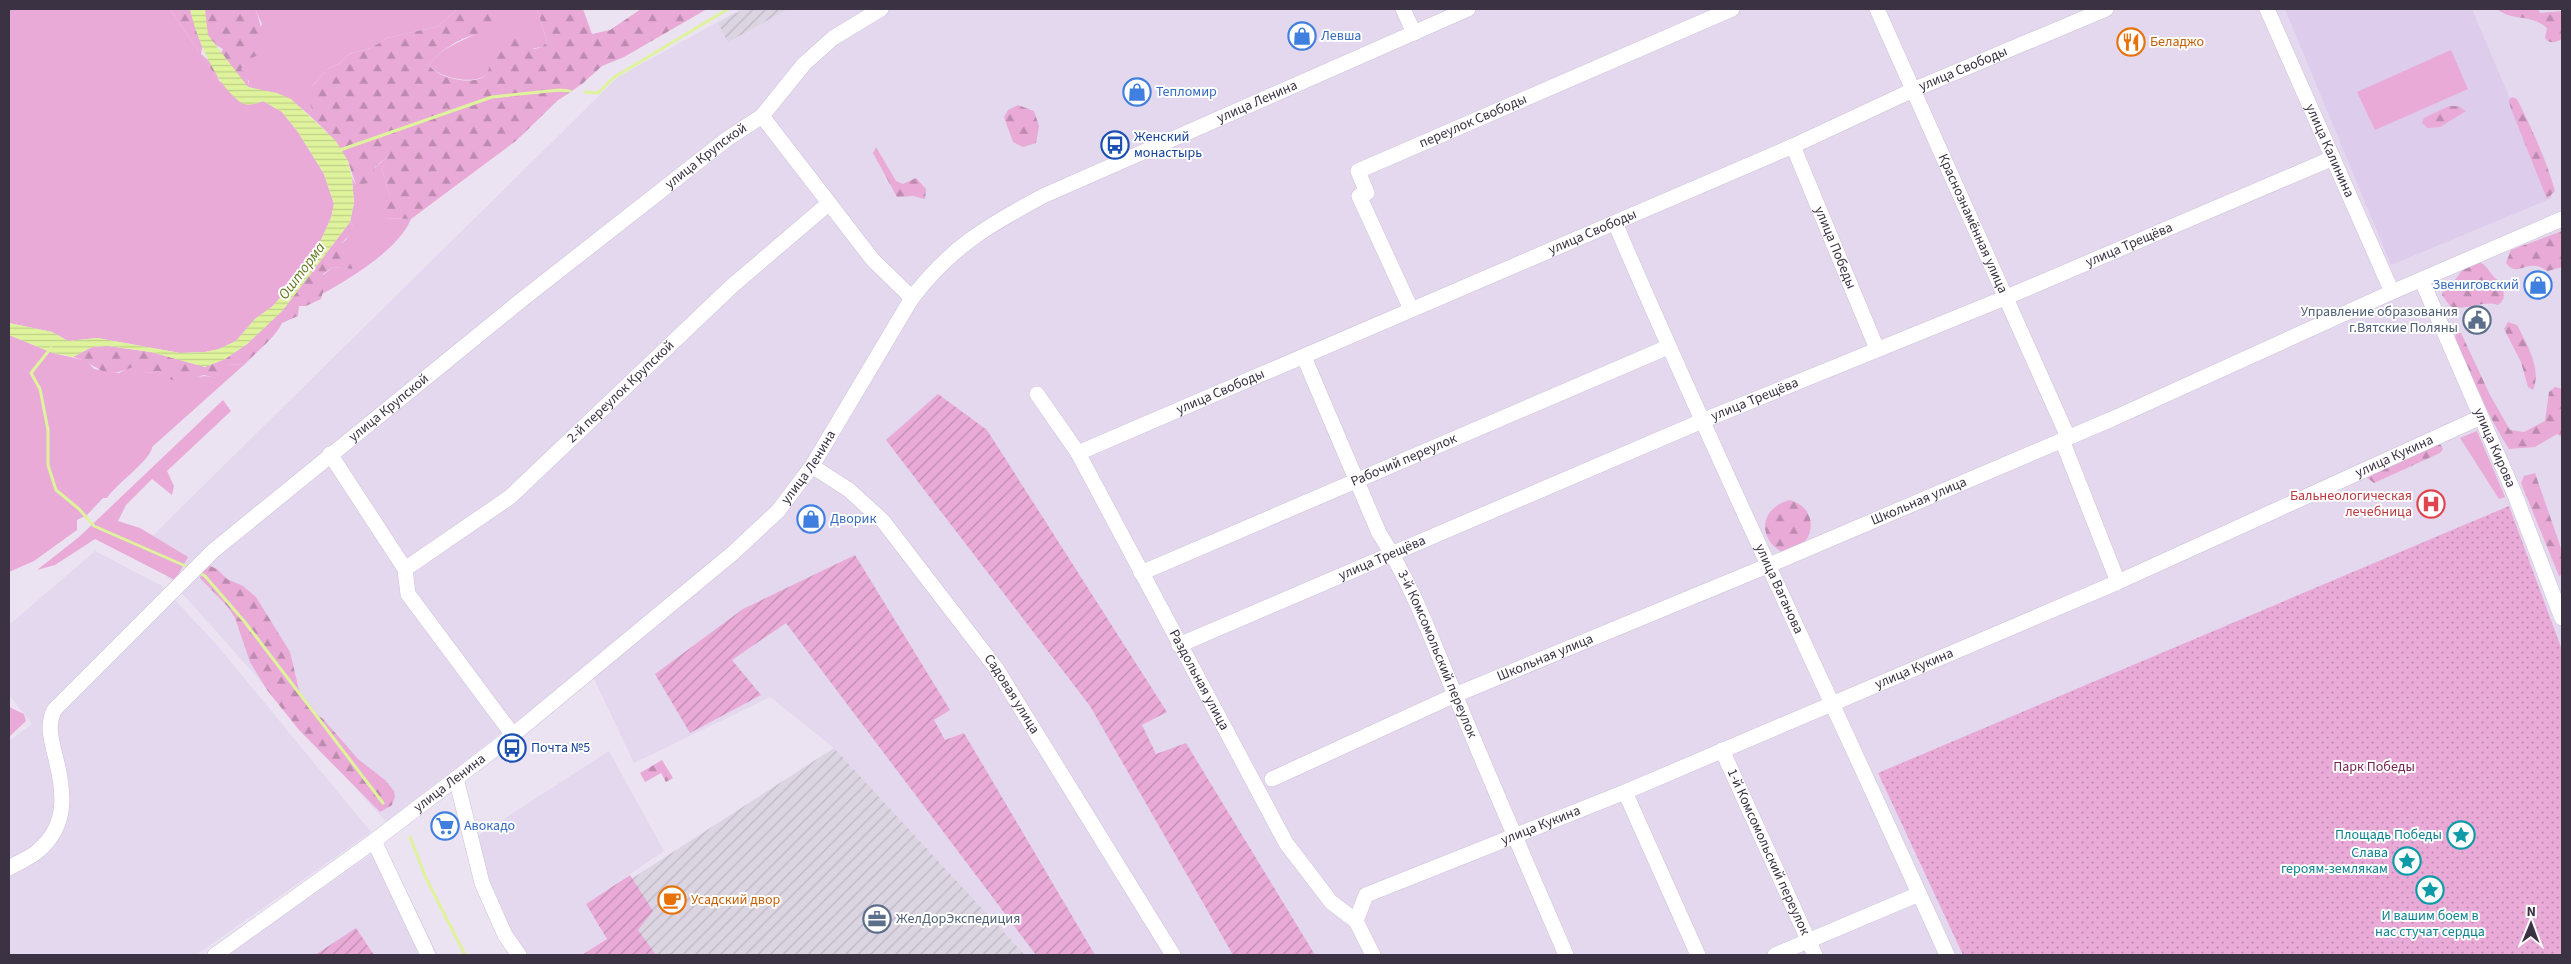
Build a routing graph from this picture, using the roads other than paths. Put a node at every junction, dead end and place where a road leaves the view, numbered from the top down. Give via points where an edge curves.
1 (881, 9) edge
2 (1403, 9) edge
3 (1468, 9) edge
4 (1732, 9) edge
5 (1877, 9) edge
6 (2106, 9) edge
7 (2267, 9) edge
8 (1414, 33) junction
9 (1913, 90) junction
10 (762, 116) junction
11 (1793, 146) junction
12 (2333, 158) junction
13 (828, 204) junction
14 (2562, 219) edge
15 (1615, 223) junction
16 (2422, 281) junction
17 (2392, 292) junction
18 (2007, 297) junction
19 (912, 298) junction
20 (1411, 309) junction
21 (1668, 347) junction
22 (1877, 349) junction
23 (1304, 357) junction
24 (1037, 394) dead end
25 (2481, 417) junction
26 (1702, 421) junction
27 (2065, 439) junction
28 (1078, 453) junction
29 (330, 454) junction
30 (812, 466) junction
31 (1356, 480) junction
32 (1393, 555) junction
33 (1767, 566) junction
34 (405, 569) junction
35 (1141, 574) junction
36 (2118, 582) junction
37 (2562, 618) edge
38 (1179, 645) junction
39 (1455, 695) junction
40 (1833, 704) junction
41 (513, 735) junction
42 (1722, 750) junction
43 (456, 778) junction
44 (1272, 779) dead end
45 (1625, 792) junction
46 (1515, 837) junction
47 (374, 841) junction
48 (9, 868) edge
49 (1919, 894) junction
50 (1356, 921) junction
51 (1809, 941) junction
52 (215, 955) edge
53 (428, 955) edge
54 (518, 955) edge
55 (1174, 955) edge
56 (1373, 955) edge
57 (1566, 955) edge
58 (1698, 955) edge
59 (1774, 955) edge
60 (1815, 955) edge
61 (1947, 955) edge

1 - 10 street, улица Крупской via 833,38 804,64
2 - 8 street
3 - 8 street, улица Ленина
4 - 20 street, переулок Свободы via 1358,171 1367,193 1359,196
5 - 9 street, Краснознамённая улица
6 - 9 street, улица Свободы
7 - 12 street, улица Калинина
8 - 19 street, улица Ленина via 1135,153 1035,200 952,252
9 - 11 street, улица Свободы
9 - 18 street, Краснознамённая улица
10 - 13 street
10 - 29 street, улица Крупской via 719,145
11 - 15 street, улица Свободы
11 - 22 street, улица Победы
12 - 17 street, улица Калинина
12 - 18 street, улица Трещёва
13 - 19 street via 873,260
13 - 34 street, 2-й переулок Крупской via 732,286 510,497
14 - 16 street, Школьная улица
15 - 20 street, улица Свободы
15 - 21 street, улица Ваганова
16 - 17 street, Школьная улица
16 - 25 street, улица Кирова
17 - 27 street, Школьная улица
18 - 22 street, улица Трещёва
18 - 27 street, Краснознамённая улица
19 - 30 street, улица Ленина
20 - 23 street, улица Свободы
21 - 26 street, улица Ваганова
21 - 31 street, Рабочий переулок
22 - 26 street, улица Трещёва
23 - 28 street, улица Свободы
23 - 31 street, 3-й Комсомольский переулок
24 - 28 street, Раздольная улица
25 - 36 street, улица Кукина
25 - 37 street, улица Кирова
26 - 32 street, улица Трещёва
26 - 33 street, улица Ваганова
27 - 33 street, Школьная улица
27 - 36 street, Краснознамённая улица
28 - 35 street, Раздольная улица
29 - 34 street
29 - 48 street, улица Крупской via 199,563 54,710 49,722 62,783 62,814 56,830 38,851
30 - 41 street, улица Ленина via 778,511 733,553
30 - 55 street, Садовая улица via 849,490 883,521 996,668
31 - 32 street, 3-й Комсомольский переулок via 1379,533
31 - 35 street, Рабочий переулок
32 - 38 street, улица Трещёва
32 - 39 street, 3-й Комсомольский переулок via 1428,624
33 - 39 street, Школьная улица
33 - 40 street, улица Ваганова
34 - 41 street via 408,594
35 - 38 street, Раздольная улица
36 - 40 street, улица Кукина
38 - 50 street, Раздольная улица via 1286,843 1332,902
39 - 44 street, Школьная улица
39 - 46 street, 3-й Комсомольский переулок
40 - 42 street, улица Кукина
40 - 49 street, улица Ваганова
41 - 43 street, улица Ленина
42 - 45 street, улица Кукина
42 - 51 street, 1-й Комсомольский переулок
43 - 47 street, улица Ленина
43 - 54 street via 482,883 505,935
45 - 46 street, улица Кукина
45 - 58 street
46 - 50 street, улица Кукина via 1366,895
46 - 57 street, 3-й Комсомольский переулок
47 - 52 street, улица Ленина
47 - 53 street
49 - 51 street
49 - 61 street, улица Ваганова
50 - 56 street, Раздольная улица
51 - 59 street
51 - 60 street, 1-й Комсомольский переулок

